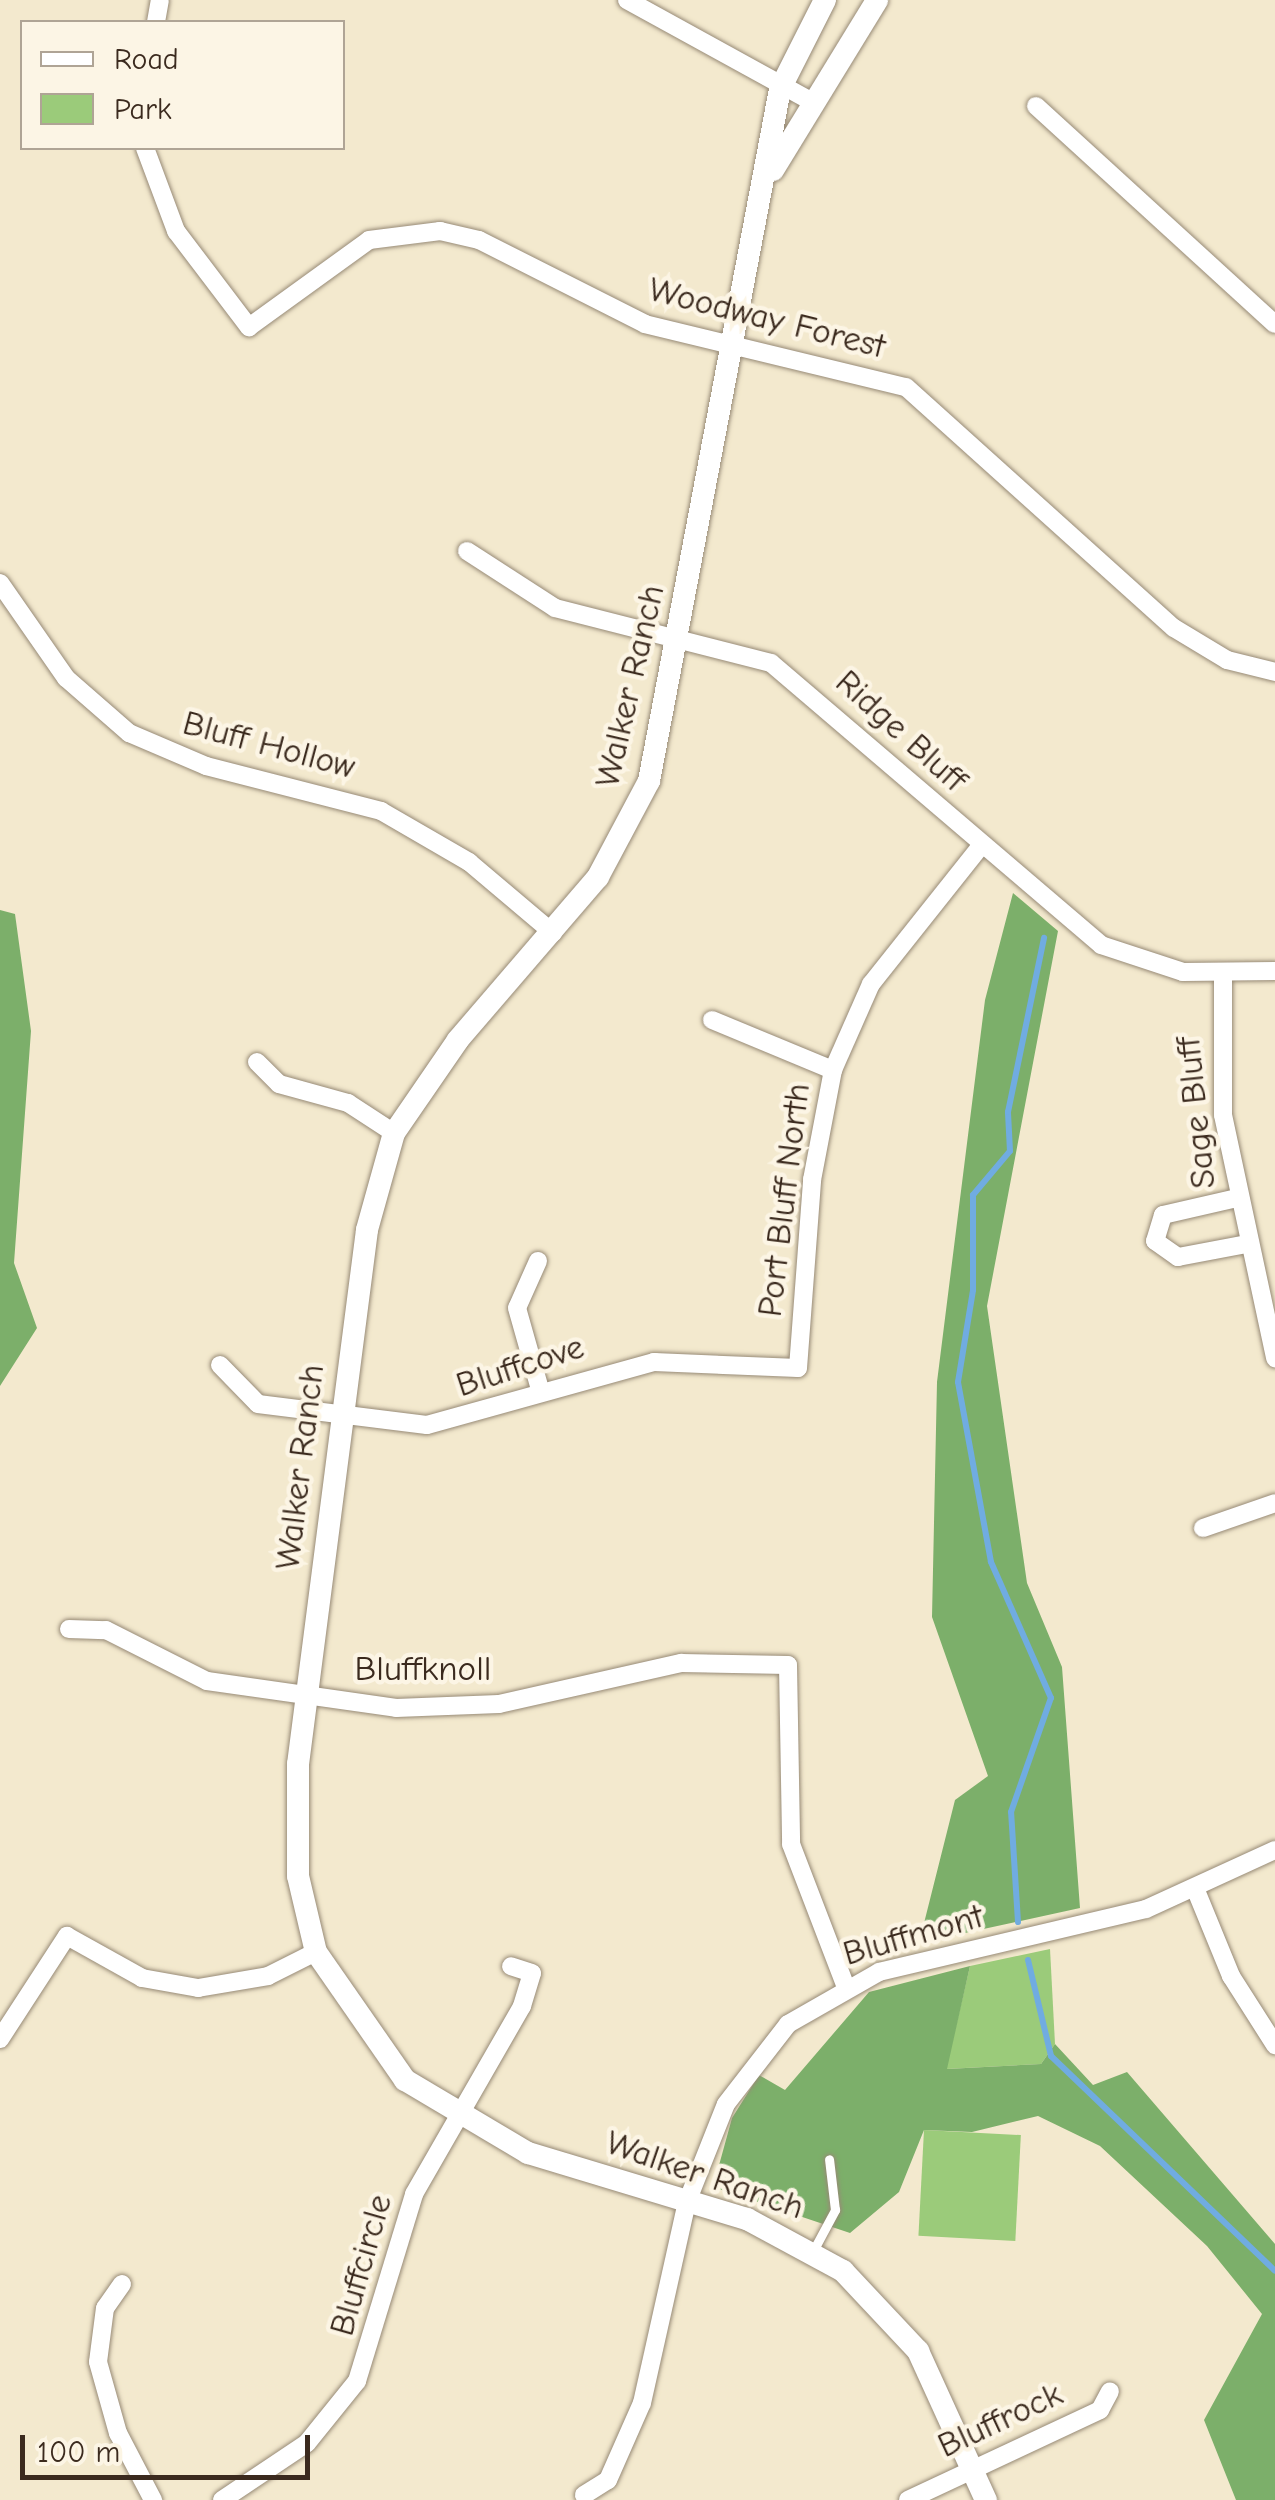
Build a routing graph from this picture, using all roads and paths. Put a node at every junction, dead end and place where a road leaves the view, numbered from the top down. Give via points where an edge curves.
1 (627, 0) edge
2 (825, 0) edge
3 (877, 0) edge
4 (780, 89) junction
5 (814, 103) junction
6 (1036, 106) dead end
7 (146, 150) edge
8 (769, 177) junction
9 (1275, 324) edge
10 (734, 348) junction
11 (467, 551) dead end
12 (0, 583) edge
13 (681, 640) junction
14 (1275, 672) edge
15 (980, 846) junction
16 (553, 932) junction
17 (1275, 970) edge
18 (1222, 977) junction
19 (712, 1020) dead end
20 (257, 1062) dead end
21 (833, 1070) junction
22 (394, 1133) junction
23 (1238, 1198) junction
24 (1247, 1244) junction
25 (538, 1262) dead end
26 (1275, 1358) edge
27 (220, 1365) dead end
28 (798, 1368) joint
29 (541, 1393) junction
30 (342, 1415) junction
31 (1275, 1503) edge
32 (1203, 1528) dead end
33 (69, 1629) dead end
34 (306, 1698) junction
35 (1275, 1850) edge
36 (1197, 1893) junction
37 (316, 1952) junction
38 (511, 1966) dead end
39 (845, 1985) junction
40 (0, 2039) edge
41 (1275, 2044) edge
42 (461, 2120) junction
43 (829, 2160) dead end
44 (687, 2202) junction
45 (813, 2250) junction
46 (122, 2284) dead end
47 (1110, 2391) dead end
48 (972, 2469) junction
49 (584, 2495) dead end
50 (153, 2500) edge
51 (222, 2500) edge
52 (908, 2500) edge
53 (986, 2500) edge

1 - 4 street
2 - 4 street, Walker Ranch
3 - 5 street, Walker Ranch
4 - 5 street
4 - 8 street, Walker Ranch
5 - 8 street, Walker Ranch
6 - 9 street
7 - 10 street, Woodway Forest via 176,231 249,328 369,240 440,231 497,248 612,311
8 - 10 street, Walker Ranch
10 - 13 street, Walker Ranch
10 - 14 street, Woodway Forest via 906,387 1174,628 1227,660
11 - 13 street, Ridge Bluff via 555,608
12 - 16 street, Bluff Hollow via 66,678 130,733 206,766 381,810 470,862
13 - 15 street, Ridge Bluff via 771,663
13 - 16 street, Walker Ranch via 635,814
15 - 18 street, Ridge Bluff via 1100,945
15 - 21 street, Port Bluff North via 871,984
16 - 22 street, Walker Ranch via 458,1040
17 - 18 street, Ridge Bluff
18 - 23 street, Sage Bluff via 1218,1072
19 - 21 street
20 - 22 street via 279,1084 348,1103
21 - 28 street, Port Bluff North via 812,1180
22 - 30 street, Walker Ranch via 366,1230
23 - 24 street, Sage Bluff
23 - 24 street via 1163,1215 1155,1242 1178,1257
24 - 26 street, Sage Bluff
25 - 29 street via 517,1308
27 - 30 street, Bluffcove via 258,1404
28 - 29 street, Bluffcove via 654,1362
29 - 30 street, Bluffcove via 444,1424
30 - 34 street, Walker Ranch
31 - 32 street
33 - 34 street, Bluffknoll via 106,1630 208,1681
34 - 37 street, Walker Ranch via 298,1876
34 - 39 street, Bluffknoll via 448,1709 681,1664 788,1665 790,1844
35 - 36 street, Bluffmont
36 - 39 street, Bluffmont
36 - 41 street via 1238,1990
37 - 40 street via 255,1980 198,1988 142,1978 67,1936
37 - 42 street, Walker Ranch via 405,2080
38 - 42 street, Bluffcircle via 532,1973 522,2006
39 - 44 street, Bluffmont via 788,2024 748,2067
42 - 44 street, Walker Ranch via 528,2153
42 - 51 street, Bluffcircle via 403,2220 357,2381 307,2444
43 - 45 lane via 835,2210
44 - 45 street, Walker Ranch
44 - 49 street, Bluffmont via 642,2403 608,2480
45 - 48 street, Walker Ranch via 871,2296 918,2351
46 - 50 street via 105,2308 98,2362 118,2433
47 - 48 street, Bluffrock via 1100,2410
48 - 52 street, Bluffrock
48 - 53 street, Walker Ranch

